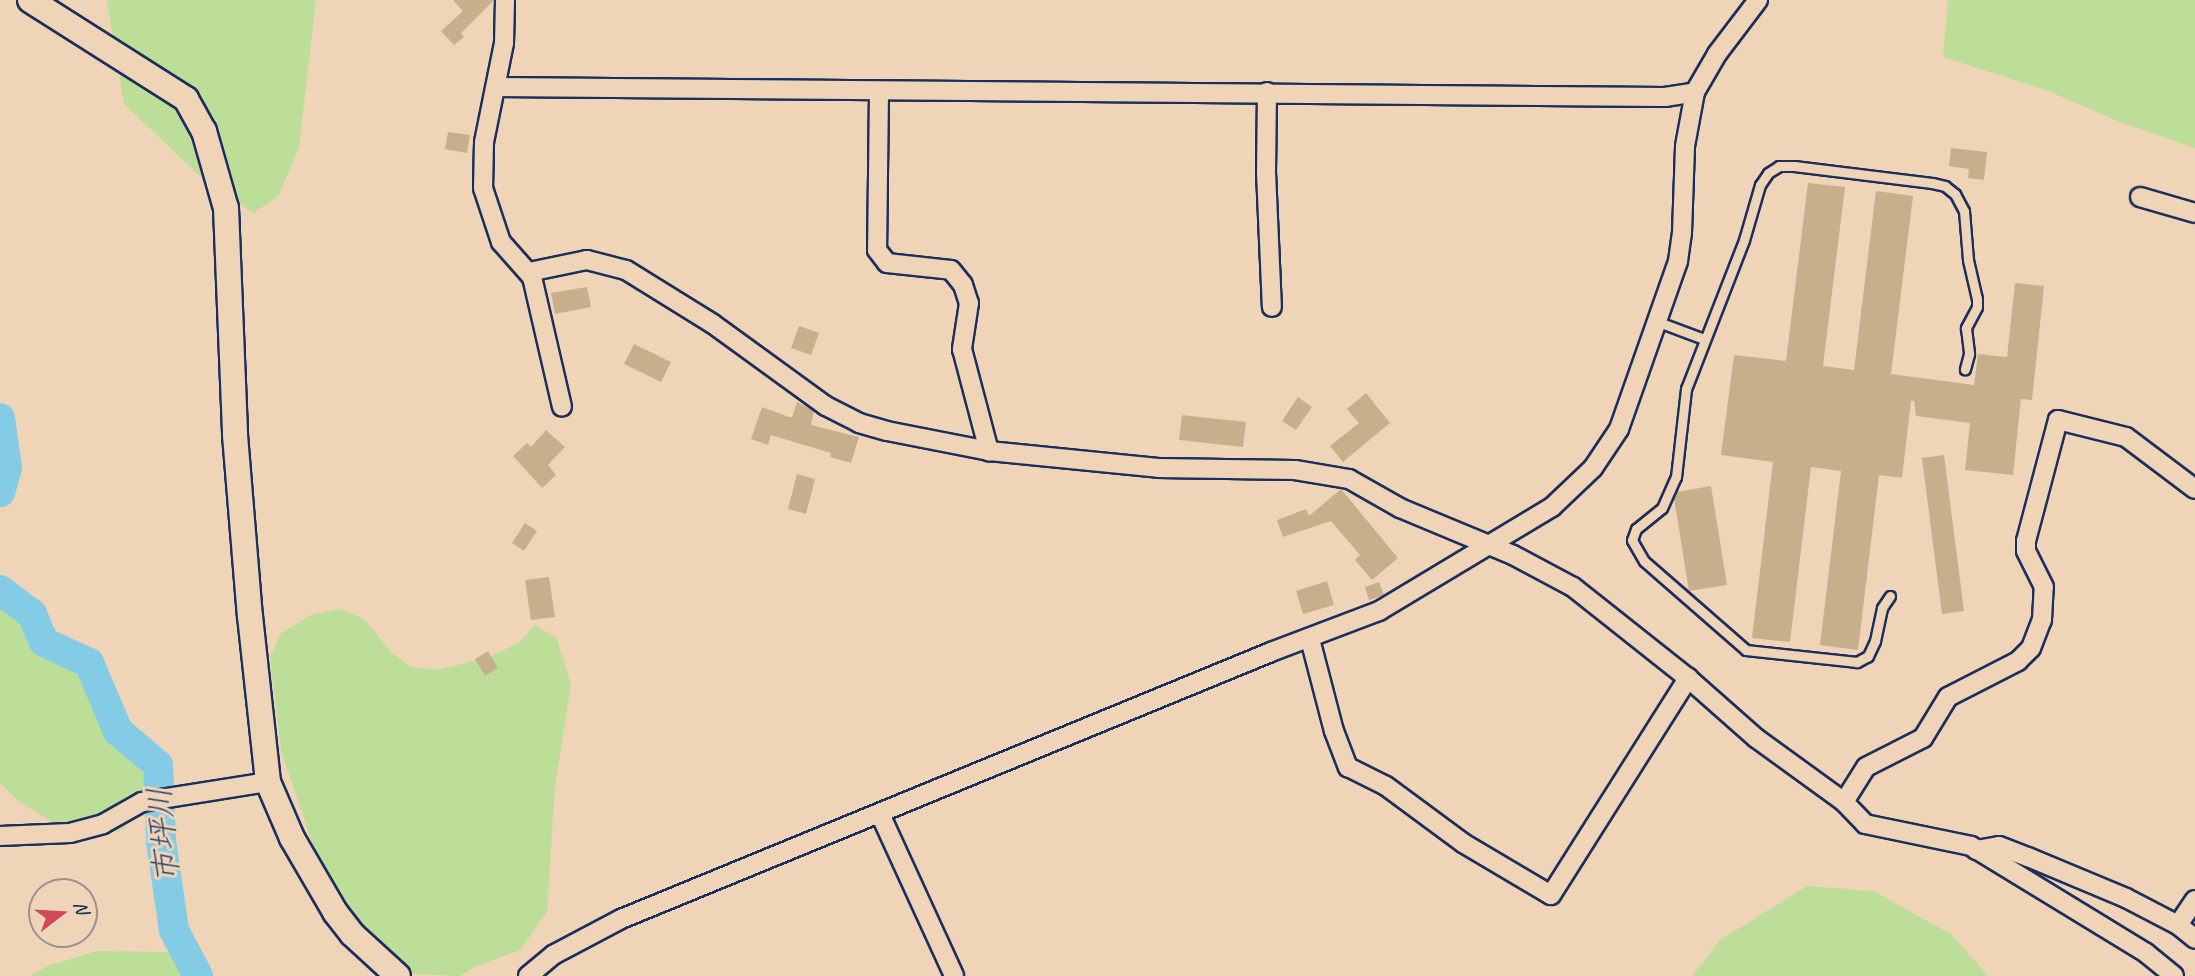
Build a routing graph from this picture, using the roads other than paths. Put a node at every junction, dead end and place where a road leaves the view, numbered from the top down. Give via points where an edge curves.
1 (30, 0) edge
2 (505, 0) edge
3 (1758, 0) edge
4 (496, 87) junction
5 (879, 92) junction
6 (1267, 92) junction
7 (1695, 92) junction
8 (2140, 197) dead end
9 (2195, 213) edge
10 (529, 272) junction
11 (1272, 307) dead end
12 (1656, 321) junction
13 (1704, 339) junction
14 (1965, 369) dead end
15 (562, 407) dead end
16 (989, 451) junction
17 (2195, 489) edge
18 (1490, 546) junction
19 (1890, 596) dead end
20 (1310, 639) junction
21 (1688, 678) junction
22 (268, 782) junction
23 (1844, 802) junction
24 (880, 814) junction
25 (0, 836) edge
26 (1976, 850) junction
27 (2195, 900) edge
28 (2178, 925) junction
29 (2195, 939) edge
30 (398, 976) edge
31 (528, 976) edge
32 (954, 976) edge
33 (2174, 976) edge

1 - 22 street via 186,99 215,164 226,208 235,435
2 - 4 street via 505,43
3 - 7 street
4 - 5 street
4 - 10 street via 484,142 483,188 501,242
5 - 6 street
5 - 16 street via 877,250 882,260 895,266 951,270 963,285 969,303 962,349
6 - 7 street via 1651,97
6 - 11 street
7 - 12 street via 1685,146 1681,243
8 - 9 street
10 - 15 street
10 - 16 street via 587,260 626,270 713,324 835,411 887,431
12 - 13 lane
12 - 18 street via 1619,429 1593,468 1552,507
13 - 14 lane via 1744,240 1760,186 1779,166 1794,166 1932,183 1955,194 1964,211 1978,307 1966,328 1969,354
13 - 19 lane via 1686,389 1676,477 1661,508 1631,537 1644,561 1746,650 1762,653 1857,662 1868,656
16 - 18 street via 1182,470 1295,470 1349,479 1441,527
17 - 23 street via 2126,437 2058,420 2026,541 2026,551 2044,587 2042,620 2031,648 2018,661 1948,697 1923,738 1866,767
18 - 20 street via 1401,600
18 - 21 street via 1573,587
20 - 21 street via 1348,767 1386,786 1463,843 1551,895
20 - 24 street
21 - 23 street via 1756,738
22 - 25 street via 142,802 103,824 70,832
22 - 30 street via 292,838 335,912
23 - 26 street via 1865,824
24 - 31 street via 621,919 553,955
24 - 32 street
26 - 28 street via 1999,846 2126,898
26 - 33 street via 2146,953
27 - 28 street
28 - 29 street

